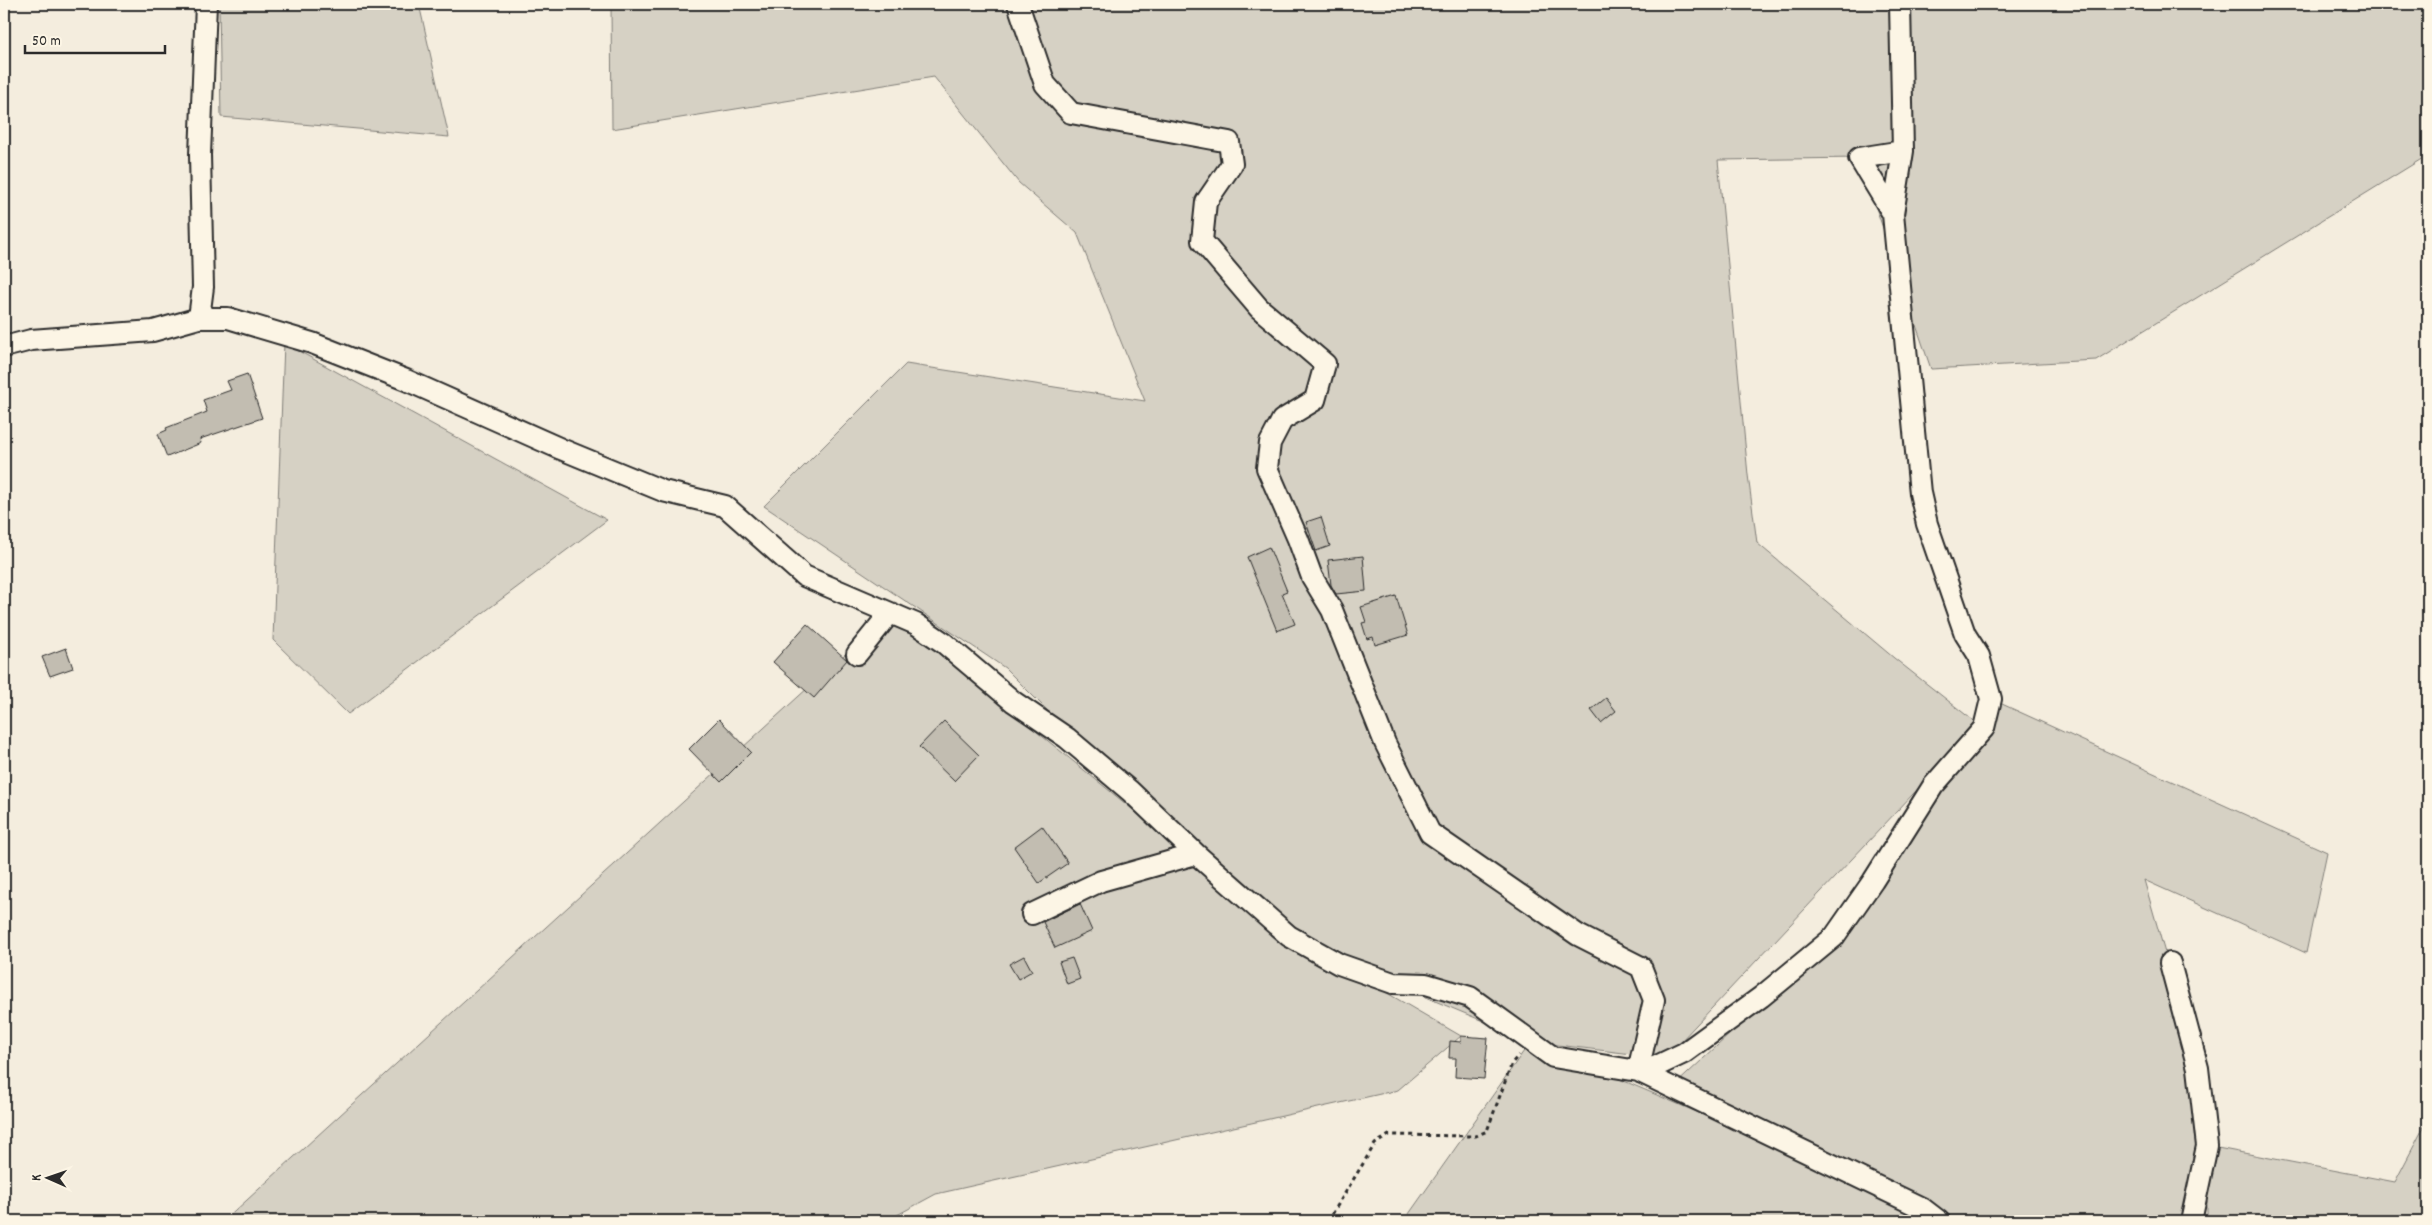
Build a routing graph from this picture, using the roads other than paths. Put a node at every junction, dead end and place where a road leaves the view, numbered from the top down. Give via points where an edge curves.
1 (206, 4) edge
2 (1018, 4) edge
3 (1900, 4) edge
4 (1903, 151) junction
5 (1893, 214) junction
6 (199, 318) junction
7 (4, 347) edge
8 (890, 613) junction
9 (857, 654) dead end
10 (1196, 854) junction
11 (1032, 914) dead end
12 (2170, 963) dead end
13 (1640, 1072) junction
14 (1939, 1221) edge
15 (2191, 1221) edge

1 - 6 street via 200,155 203,287
2 - 13 street via 1045,84 1071,113 1229,142 1232,164 1206,202 1202,240 1259,308 1325,364 1315,400 1282,420 1270,443 1268,468 1312,577 1332,610 1386,743 1430,833 1578,935 1641,967 1654,1000
3 - 4 street
4 - 5 street
4 - 5 street via 1859,158
5 - 13 street via 1920,493 1930,533 1965,634 1979,656 1991,699 1984,728 1933,786 1834,936 1761,997 1684,1053
6 - 7 street via 153,331 31,340
6 - 8 street via 228,318 312,343 663,491 725,506 804,576
8 - 9 street
8 - 10 street via 916,624 944,643 1014,702 1068,738
10 - 11 street via 1101,881
10 - 13 street via 1289,936 1339,964 1393,982 1426,984 1470,997 1553,1057
12 - 15 street via 2198,1068 2207,1146
13 - 14 street via 1922,1208

